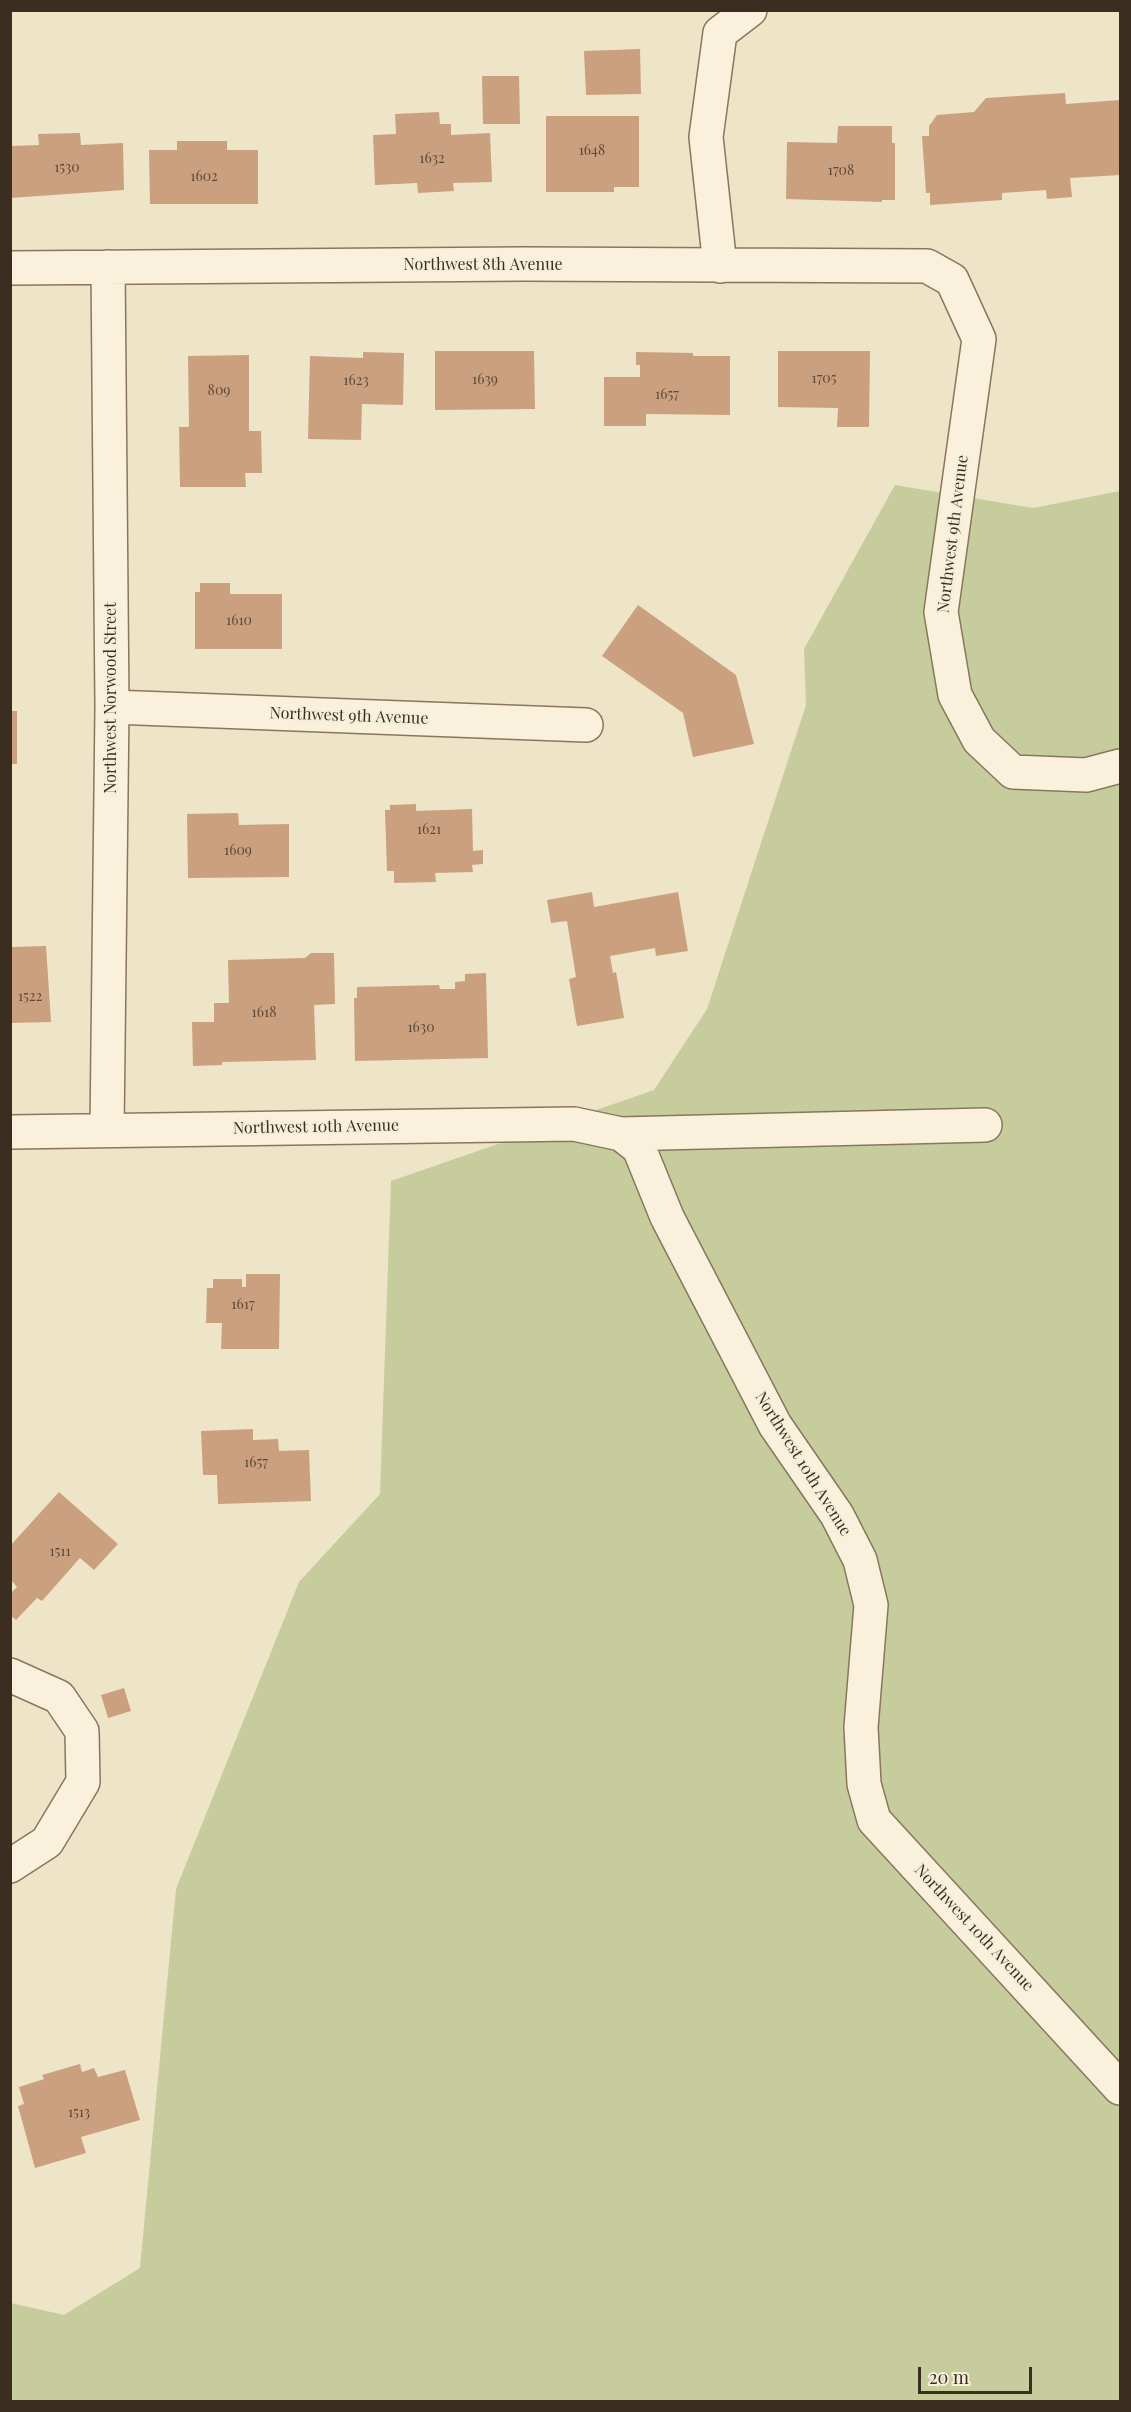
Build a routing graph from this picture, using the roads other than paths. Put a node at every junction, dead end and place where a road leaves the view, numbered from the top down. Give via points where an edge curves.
1 (750, 10) edge
2 (720, 266) junction
3 (108, 267) junction
4 (10, 268) edge
5 (952, 280) joint
6 (111, 707) junction
7 (586, 725) dead end
8 (1120, 766) edge
9 (985, 1125) dead end
10 (107, 1130) junction
11 (10, 1131) edge
12 (621, 1134) junction
13 (10, 1675) edge
14 (10, 1866) edge
15 (1120, 2088) edge

1 - 2 street via 720,33 706,137
2 - 3 street, Northwest 8th Avenue
2 - 5 street, Northwest 8th Avenue via 927,266
3 - 4 street, Northwest 8th Avenue
3 - 6 street, Northwest Norwood Street
5 - 8 street, Northwest 9th Avenue via 979,339 941,612 955,695 980,740 1013,772 1086,775
6 - 7 street, Northwest 9th Avenue
6 - 10 street, Northwest Norwood Street
9 - 12 street, Northwest 10th Avenue
10 - 11 street, Northwest 10th Avenue
10 - 12 street, Northwest 10th Avenue via 574,1124
12 - 15 street, Northwest 10th Avenue via 639,1148 667,1217 775,1425 837,1515 860,1560 871,1605 861,1727 864,1784 874,1820
13 - 14 street via 59,1697 82,1731 84,1782 47,1842

